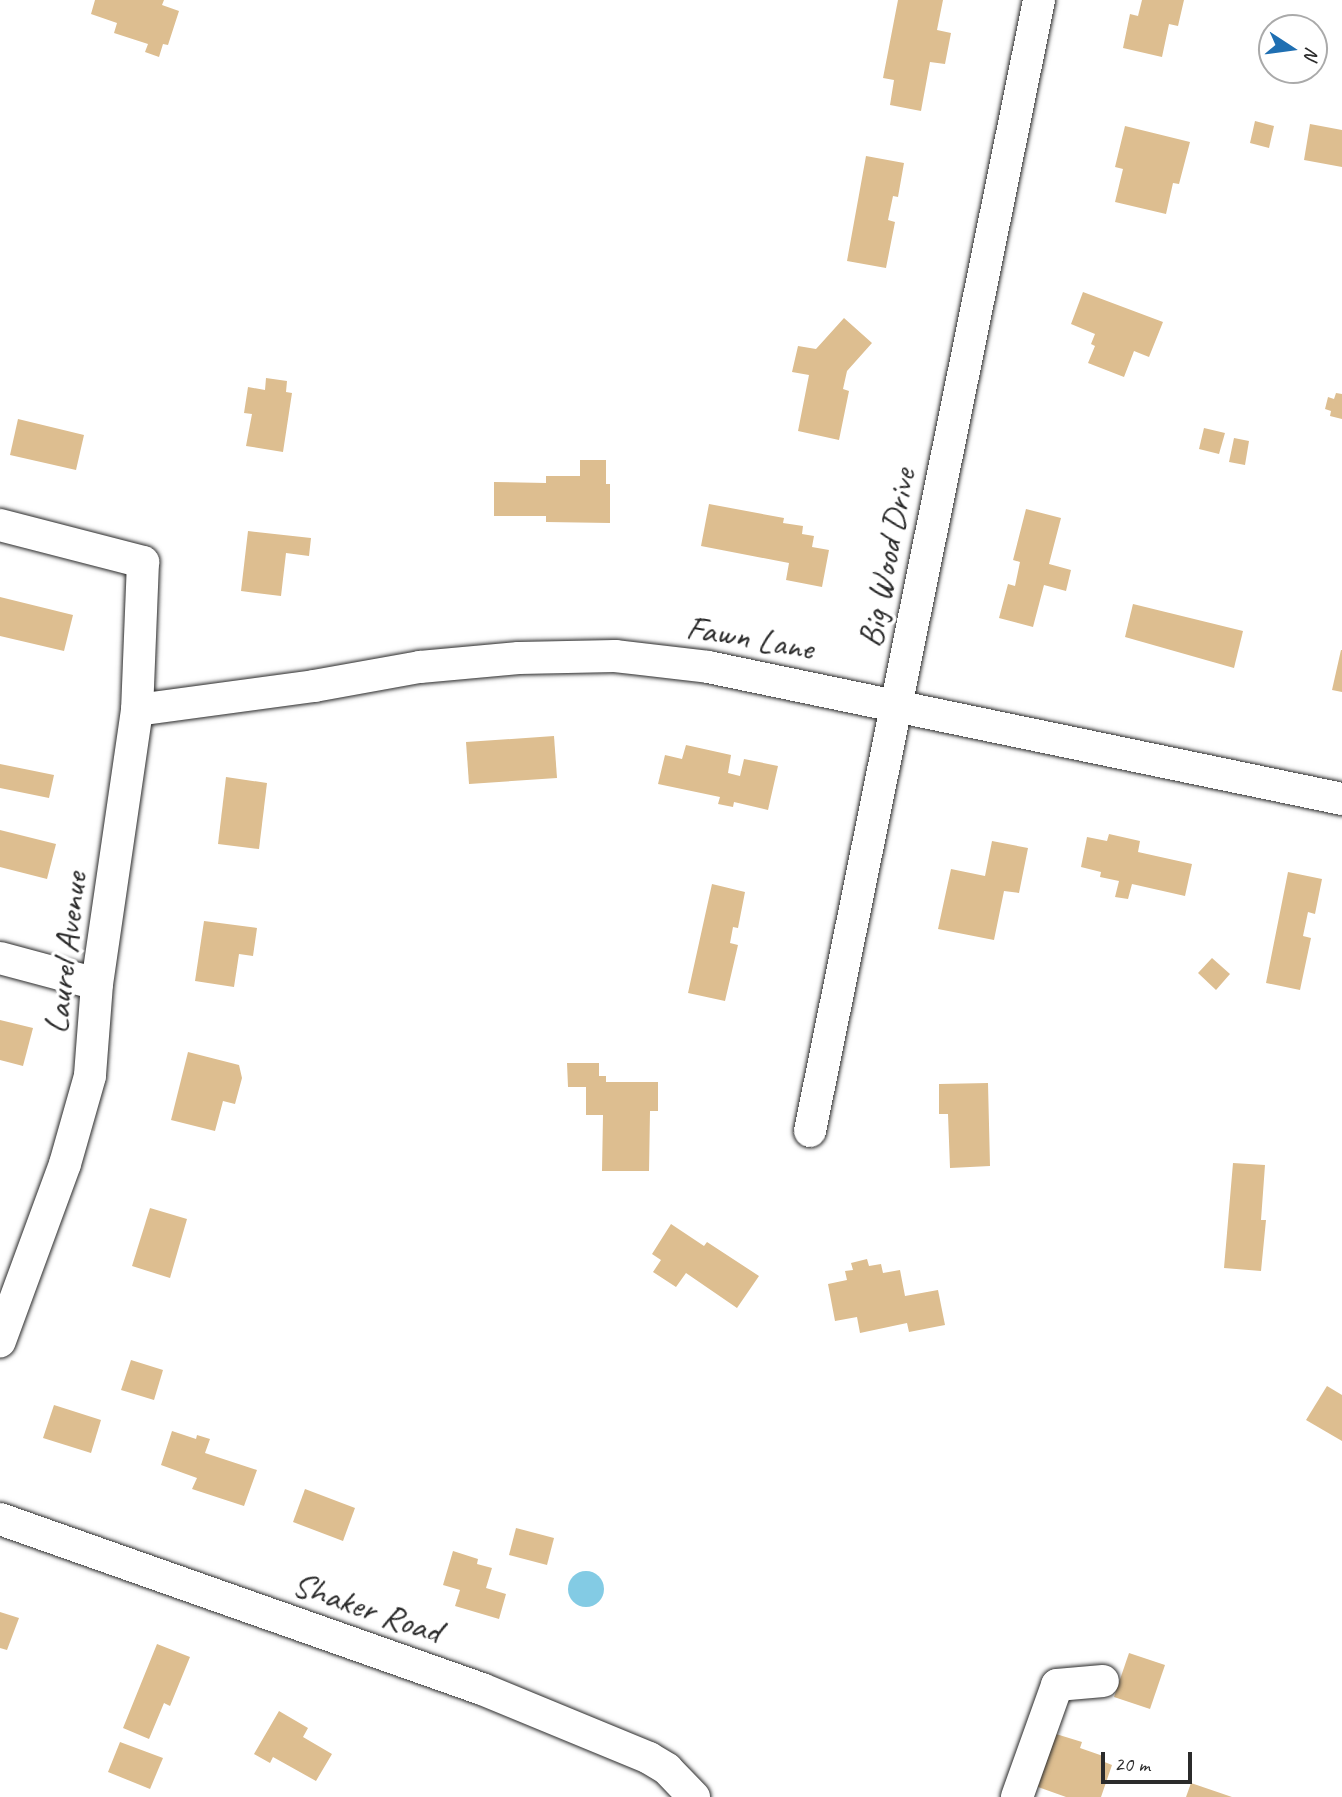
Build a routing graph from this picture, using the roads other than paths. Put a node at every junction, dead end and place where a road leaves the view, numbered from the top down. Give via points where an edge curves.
1 (1039, 0) edge
2 (0, 526) edge
3 (896, 705) junction
4 (137, 710) junction
5 (1342, 799) edge
6 (0, 957) edge
7 (97, 984) junction
8 (810, 1131) dead end
9 (0, 1341) edge
10 (0, 1519) edge
11 (1103, 1681) dead end
12 (694, 1797) edge
13 (1017, 1797) edge

1 - 3 street, Big Wood Drive
2 - 4 street, Laurel Avenue via 143,562
3 - 4 street, Fawn Lane via 708,667 615,656 519,657 420,667
3 - 5 street, Fawn Lane
3 - 8 street, Big Wood Drive
4 - 7 street, Laurel Avenue
6 - 7 street
7 - 9 street, Laurel Avenue via 90,1076 65,1164
10 - 12 street, Shaker Road via 482,1689 649,1758
11 - 13 street via 1056,1685

